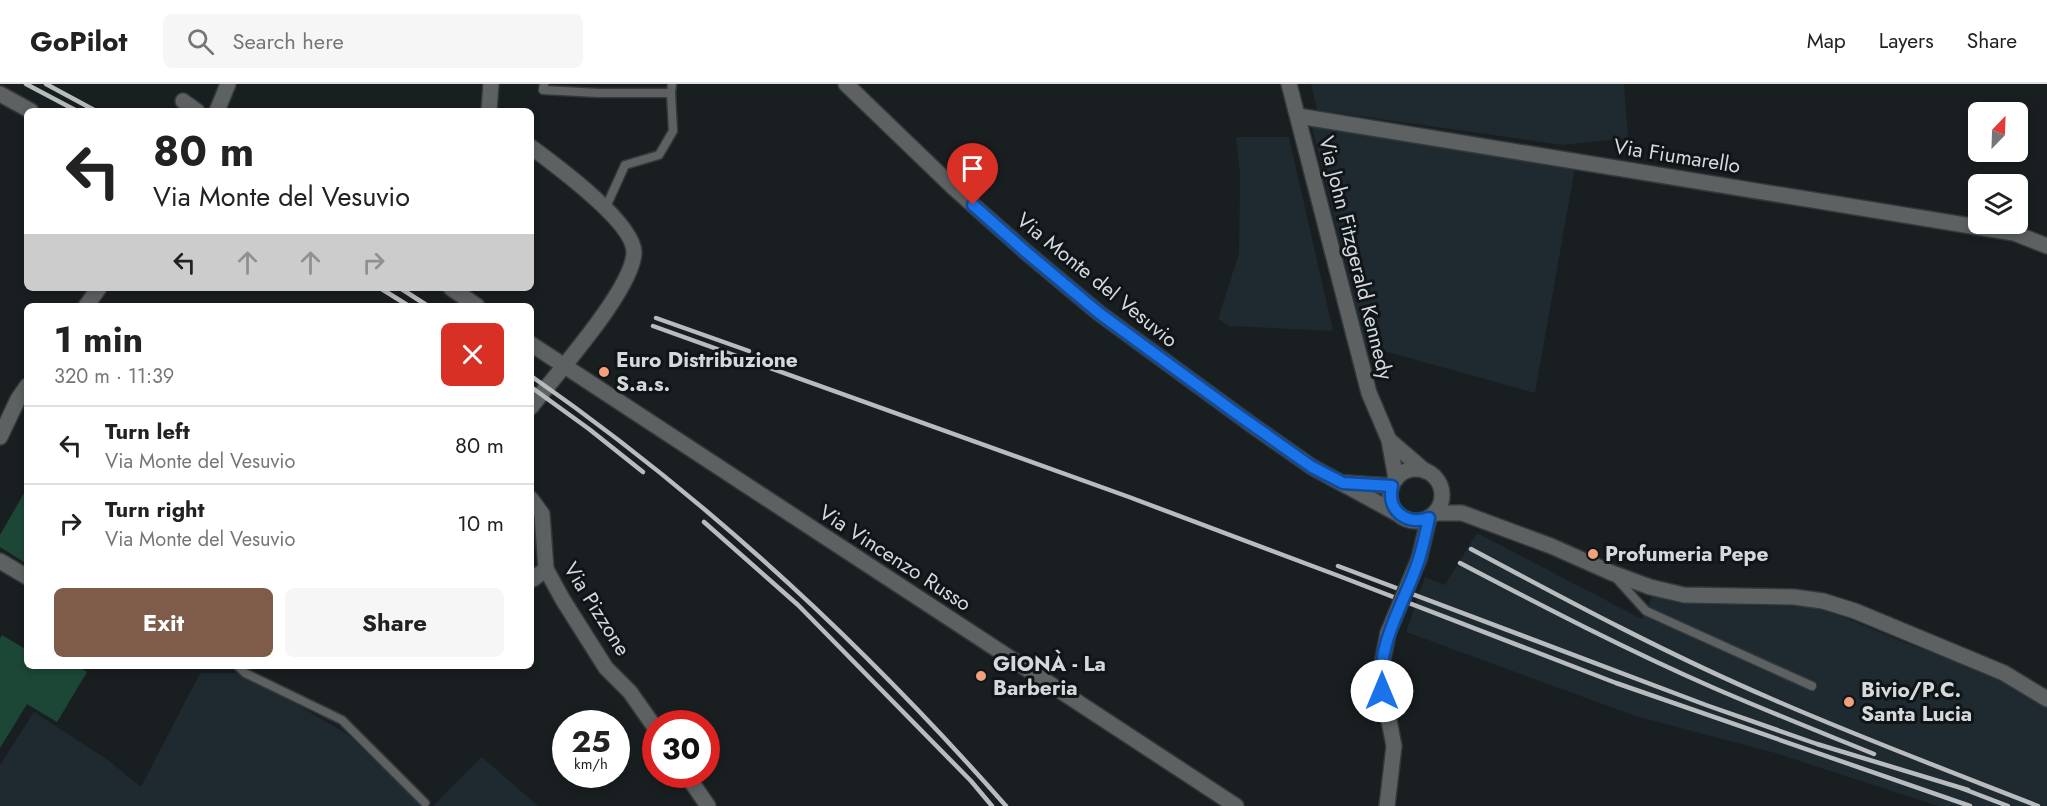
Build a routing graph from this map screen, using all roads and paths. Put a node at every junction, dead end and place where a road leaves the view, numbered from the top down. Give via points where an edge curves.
1 (228, 84) edge
2 (491, 84) edge
3 (544, 84) edge
4 (846, 84) edge
5 (1289, 84) edge
6 (671, 88) edge
7 (0, 94) edge
8 (183, 101) dead end
9 (26, 108) edge
10 (193, 108) edge
11 (218, 108) edge
12 (489, 108) edge
13 (1298, 116) junction
14 (534, 149) edge
15 (605, 209) junction
16 (2047, 246) edge
17 (455, 291) edge
18 (473, 303) edge
19 (534, 346) edge
20 (565, 367) junction
21 (24, 390) edge
22 (534, 403) edge
23 (0, 437) edge
24 (1389, 440) junction
25 (1425, 471) junction
26 (1343, 483) junction
27 (1394, 483) junction
28 (1442, 489) junction
29 (534, 504) edge
30 (1462, 513) junction
31 (1432, 515) junction
32 (1401, 516) junction
33 (1420, 553) junction
34 (0, 561) edge
35 (546, 569) junction
36 (1612, 573) junction
37 (24, 575) edge
38 (534, 578) edge
39 (240, 669) edge
40 (1812, 686) dead end
41 (2047, 699) edge
42 (643, 710) edge
43 (696, 788) edge
44 (424, 803) dead end
45 (708, 806) edge
46 (1236, 806) edge
47 (1386, 806) edge

1 - 11 street
2 - 12 street
3 - 6 lane via 543,90 598,93
4 - 26 street, Via Monte del Vesuvio via 973,205 1099,313 1260,431
5 - 13 street, Via John Fitzgerald Kennedy
6 - 15 lane via 673,131 659,155 626,165
7 - 9 street
8 - 10 street
13 - 16 street, Via Fiumarello via 2014,233
13 - 24 street, Via John Fitzgerald Kennedy via 1369,393
14 - 15 street via 573,178
15 - 20 street via 627,234 634,252 627,277
17 - 18 street
19 - 20 street, Via Vincenzo Russo
20 - 22 street
20 - 46 street, Via Vincenzo Russo
21 - 23 street
24 - 25 street, Via John Fitzgerald Kennedy
24 - 27 street, Via John Fitzgerald Kennedy
25 - 27 street, Via Monte del Vesuvio via 1408,471
25 - 28 street, Via Monte del Vesuvio
26 - 27 street, Via Monte del Vesuvio
26 - 32 street, Via Monte del Vesuvio
27 - 32 street via 1391,501
28 - 30 street, Via Monte del Vesuvio
28 - 31 street via 1442,498
29 - 35 street, Via Pizzone via 542,514
30 - 31 street, Via Monte del Vesuvio
30 - 36 street, Via Monte del Vesuvio
31 - 32 street, Via Monte del Vesuvio via 1413,521
31 - 33 street
32 - 33 street
33 - 47 street, bridge via 1388,633 1380,674 1394,746
34 - 37 street
35 - 38 street
35 - 42 street, Via Pizzone via 606,668
36 - 40 lane via 1646,611
36 - 41 street, Via Monte del Vesuvio via 1684,595 1823,601 2004,673
39 - 44 lane via 342,720
43 - 45 street

